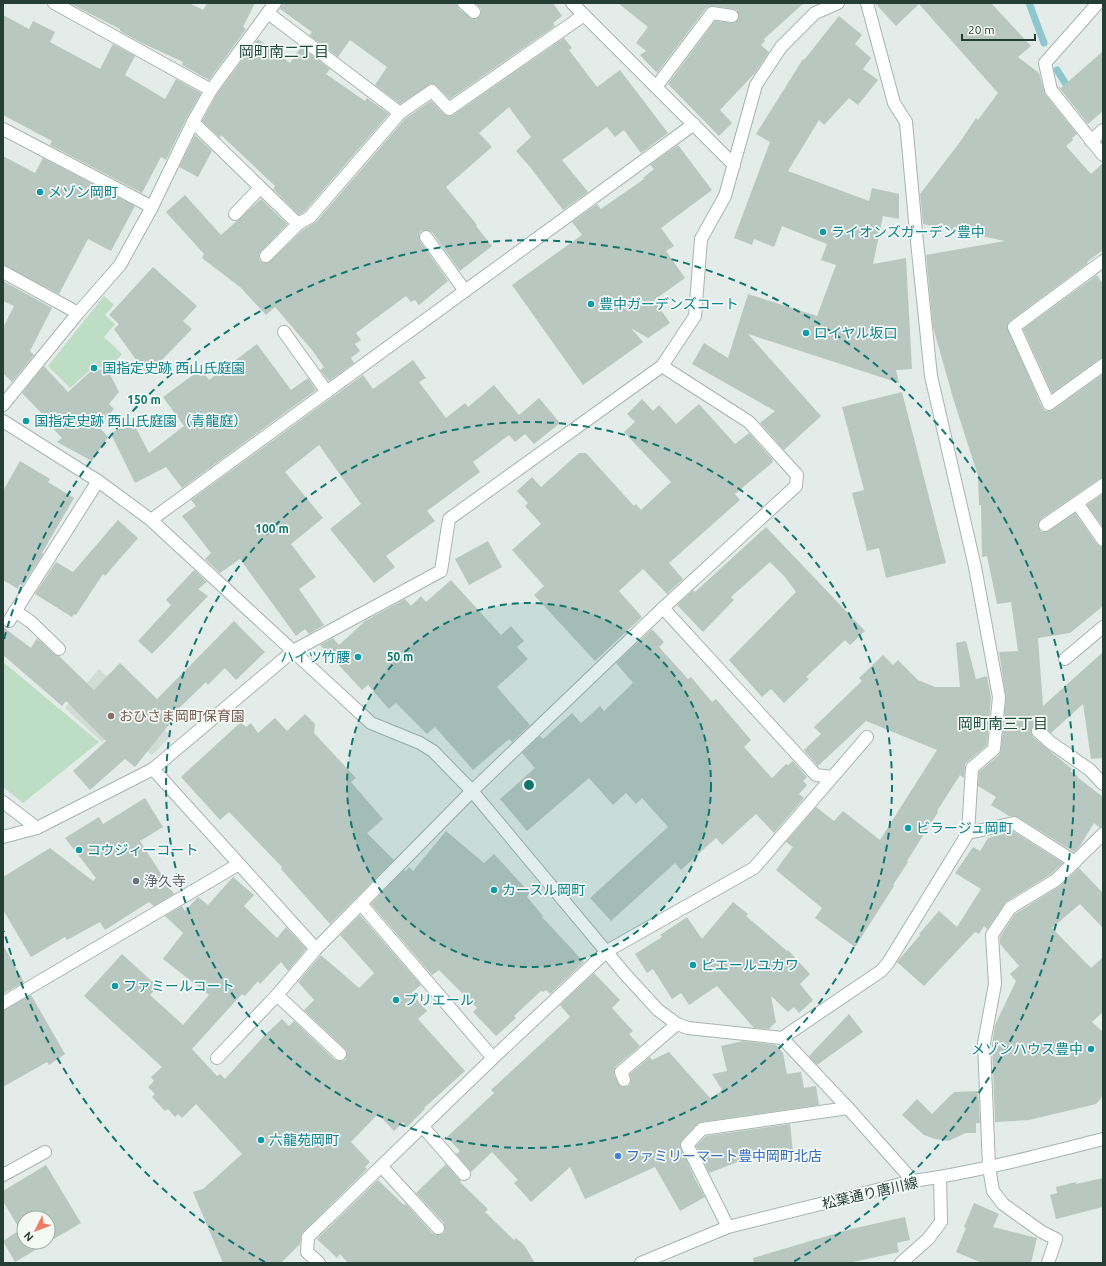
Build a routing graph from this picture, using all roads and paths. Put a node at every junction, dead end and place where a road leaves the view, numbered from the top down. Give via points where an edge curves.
1 (275, 3) edge
2 (464, 3) edge
3 (572, 3) edge
4 (838, 3) edge
5 (867, 3) edge
6 (1098, 3) edge
7 (61, 4) edge
8 (474, 12) dead end
9 (268, 13) junction
10 (584, 15) junction
11 (732, 16) dead end
12 (656, 86) junction
13 (211, 90) junction
14 (400, 113) junction
15 (193, 122) junction
16 (694, 124) junction
17 (3, 129) edge
18 (1103, 130) edge
19 (1091, 141) junction
20 (1103, 155) edge
21 (734, 164) junction
22 (260, 188) junction
23 (152, 207) junction
24 (235, 214) dead end
25 (298, 224) junction
26 (426, 237) dead end
27 (266, 256) dead end
28 (1103, 261) edge
29 (3, 272) edge
30 (465, 291) junction
31 (78, 313) junction
32 (284, 332) dead end
33 (1103, 365) edge
34 (662, 366) junction
35 (327, 392) junction
36 (3, 404) edge
37 (3, 422) edge
38 (98, 481) junction
39 (1103, 485) edge
40 (1077, 503) junction
41 (151, 520) junction
42 (1045, 525) dead end
43 (1103, 540) edge
44 (664, 608) junction
45 (1103, 627) edge
46 (59, 649) dead end
47 (292, 651) junction
48 (1064, 659) dead end
49 (1038, 731) dead end
50 (867, 737) dead end
51 (153, 769) junction
52 (832, 777) junction
53 (1103, 784) edge
54 (472, 791) junction
55 (3, 802) edge
56 (37, 828) junction
57 (968, 833) junction
58 (1103, 834) edge
59 (3, 836) edge
60 (1075, 862) junction
61 (239, 864) junction
62 (360, 904) junction
63 (316, 949) junction
64 (607, 951) junction
65 (277, 995) junction
66 (3, 1003) edge
67 (677, 1024) junction
68 (782, 1038) junction
69 (340, 1054) dead end
70 (217, 1058) dead end
71 (494, 1058) junction
72 (624, 1080) dead end
73 (848, 1108) junction
74 (422, 1127) junction
75 (1103, 1139) edge
76 (45, 1152) dead end
77 (382, 1167) junction
78 (989, 1167) junction
79 (464, 1174) dead end
80 (3, 1175) edge
81 (940, 1177) junction
82 (912, 1181) junction
83 (728, 1227) junction
84 (438, 1228) dead end
85 (320, 1263) edge
86 (641, 1263) edge
87 (901, 1263) edge
88 (1048, 1263) edge

1 - 9 street
2 - 8 street
3 - 10 street
4 - 21 street via 815,13 781,47 756,85
5 - 57 street via 894,103 906,122 931,376 974,567 999,697 994,749 972,768
6 - 19 street via 1045,63 1051,90
7 - 13 street
9 - 13 street
9 - 14 street
10 - 12 street
10 - 14 street via 449,109 432,91
11 - 12 street via 712,13
12 - 16 street
13 - 15 street
14 - 25 street via 310,217
15 - 22 street
15 - 23 street
16 - 21 street
16 - 30 street
17 - 23 street
18 - 19 street
19 - 20 street
21 - 34 street via 725,196 700,239 696,316
22 - 24 street
22 - 25 street
23 - 31 street via 120,265
25 - 27 street
26 - 30 street
28 - 33 street via 1014,327 1049,404
29 - 31 street
30 - 35 street
31 - 36 street
32 - 35 street
34 - 44 street via 749,422 797,475 796,486
34 - 47 street via 449,519 440,571
35 - 41 street
37 - 38 street
38 - 41 street
38 - 46 street via 12,616 31,622
39 - 40 street
40 - 42 street
40 - 43 street
41 - 47 street
44 - 52 street via 816,774
44 - 54 street
45 - 48 street
47 - 51 street
47 - 54 street via 371,723 433,751
49 - 53 street via 1090,770
50 - 52 street
51 - 56 street
51 - 61 street
52 - 64 street via 754,868
54 - 62 street
54 - 64 street
55 - 56 street
56 - 59 street
57 - 60 street via 1014,823
57 - 68 street via 881,971
58 - 60 street
60 - 78 street via 1056,880 1010,908 992,935 995,984 984,1043
61 - 63 street
61 - 66 street
62 - 63 street
62 - 71 street
63 - 65 street
64 - 67 street via 624,974 658,1010
64 - 71 street
65 - 69 street
65 - 70 street
67 - 68 street via 688,1028
67 - 72 street via 621,1072
68 - 73 street
71 - 74 street
73 - 82 street
73 - 83 street via 702,1129 687,1145
74 - 77 street
74 - 79 street
75 - 78 street, 松葉通り唐川線
76 - 80 street
77 - 84 street
77 - 85 street via 308,1237 307,1252
78 - 81 street, 松葉通り唐川線
78 - 88 street via 993,1191 1003,1204 1056,1239
81 - 82 street, 松葉通り唐川線
81 - 87 street via 941,1222 928,1239
82 - 83 street, 松葉通り唐川線
83 - 86 street, 松葉通り唐川線

